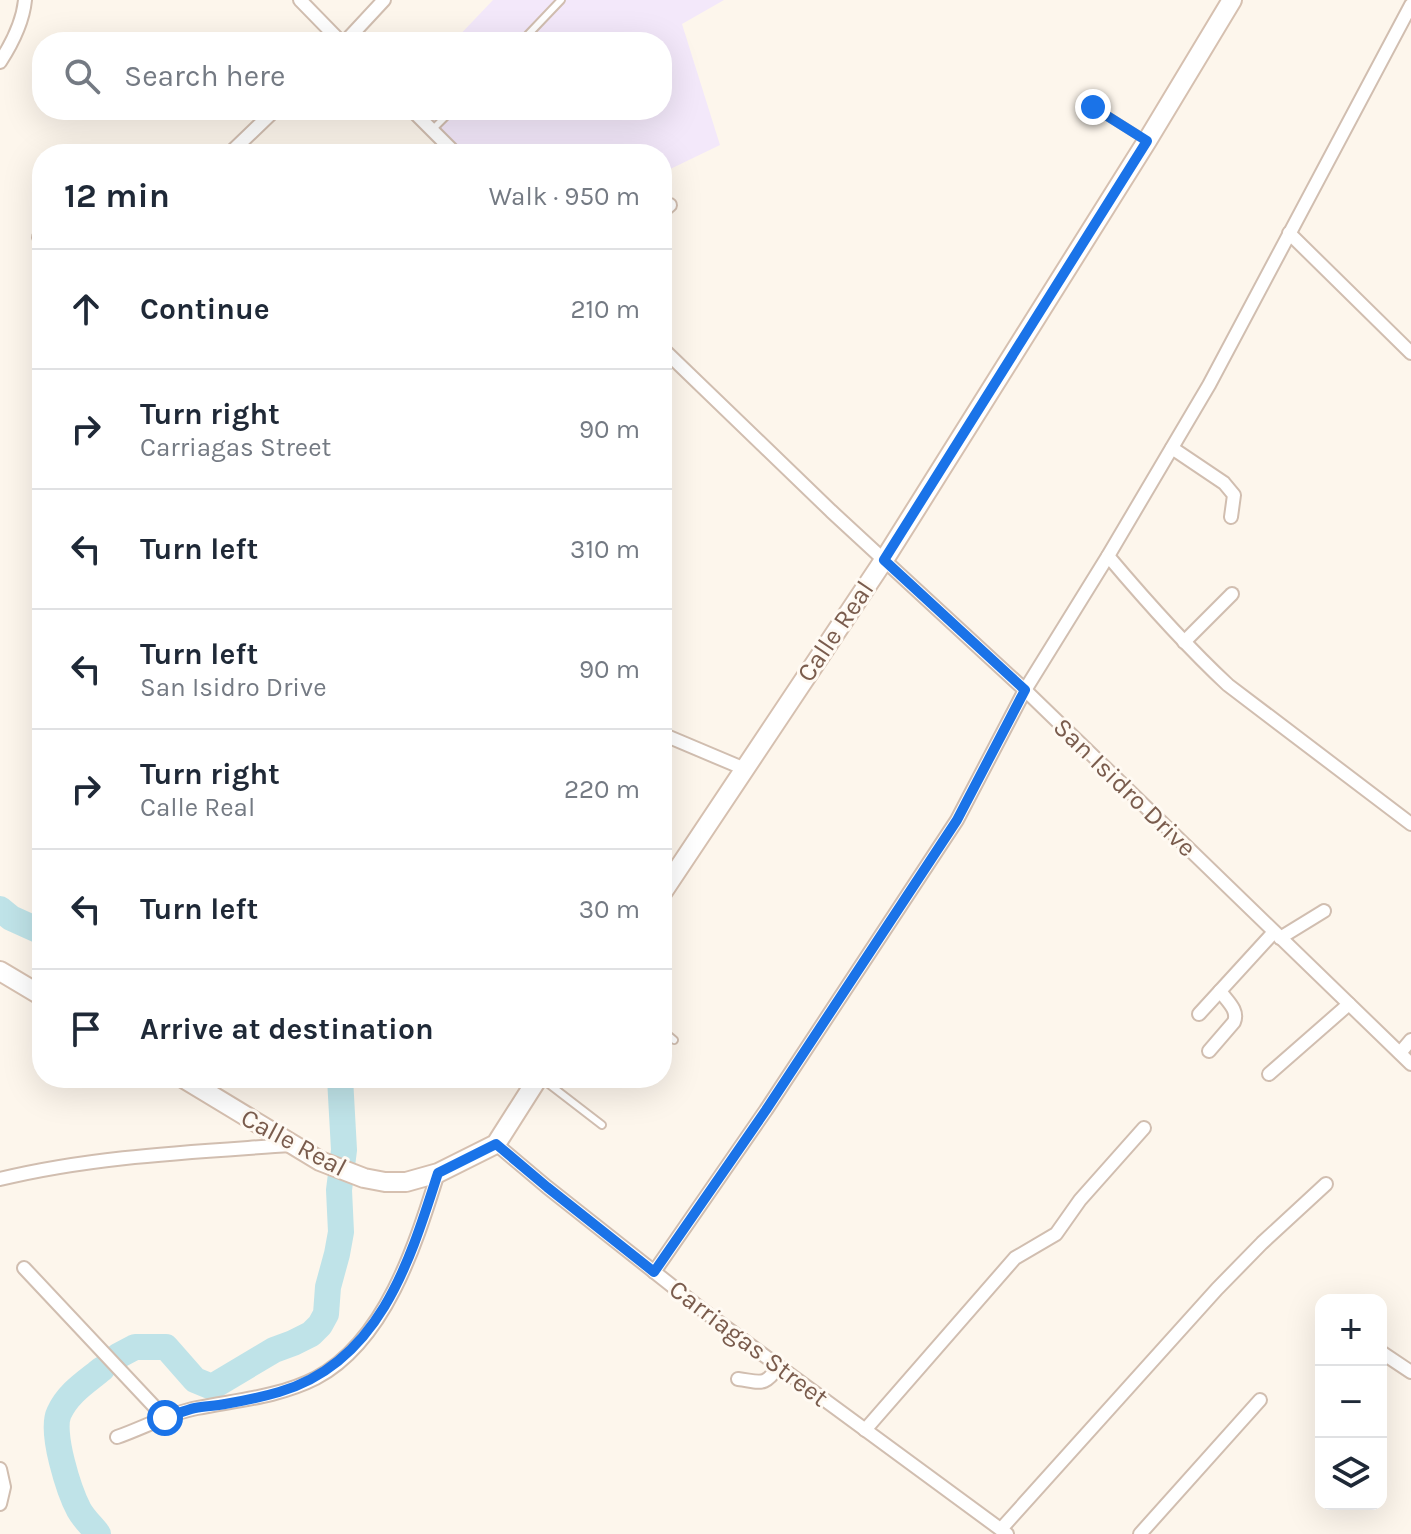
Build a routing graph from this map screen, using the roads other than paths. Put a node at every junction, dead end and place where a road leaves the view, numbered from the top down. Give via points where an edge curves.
1 (25, 0) edge
2 (300, 0) edge
3 (384, 0) edge
4 (561, 0) edge
5 (1232, 0) edge
6 (1411, 5) edge
7 (333, 32) edge
8 (353, 32) edge
9 (531, 32) edge
10 (0, 62) edge
11 (1093, 107) dead end
12 (265, 120) edge
13 (422, 120) edge
14 (442, 120) edge
15 (432, 130) junction
16 (1147, 141) junction
17 (239, 144) edge
18 (446, 144) edge
19 (1289, 233) junction
20 (1411, 353) edge
21 (672, 358) edge
22 (1172, 448) junction
23 (1231, 517) dead end
24 (1108, 556) junction
25 (884, 560) junction
26 (1232, 594) dead end
27 (1184, 642) junction
28 (1025, 690) junction
29 (672, 738) edge
30 (745, 769) junction
31 (1411, 824) edge
32 (672, 878) edge
33 (1324, 911) dead end
34 (1277, 935) junction
35 (0, 971) edge
36 (32, 990) edge
37 (1220, 991) junction
38 (1349, 1004) junction
39 (1199, 1014) dead end
40 (1411, 1040) edge
41 (1209, 1051) dead end
42 (1400, 1053) junction
43 (1411, 1064) edge
44 (1269, 1074) dead end
45 (199, 1088) edge
46 (533, 1088) edge
47 (553, 1088) edge
48 (602, 1125) dead end
49 (1144, 1128) dead end
50 (496, 1144) junction
51 (291, 1145) junction
52 (438, 1173) junction
53 (0, 1179) edge
54 (1326, 1184) dead end
55 (24, 1268) dead end
56 (654, 1272) junction
57 (1387, 1356) edge
58 (779, 1366) junction
59 (1411, 1372) edge
60 (738, 1379) dead end
61 (1260, 1400) dead end
62 (165, 1418) junction
63 (865, 1430) junction
64 (117, 1437) dead end
65 (0, 1469) edge
66 (0, 1504) edge
67 (1004, 1532) edge
68 (1140, 1534) edge

1 - 10 street
2 - 7 street
3 - 8 street
4 - 9 lane
5 - 16 street, Calle Real
6 - 19 street
11 - 16 lane
12 - 17 street
13 - 15 street
14 - 15 lane
15 - 18 street
16 - 25 street, Calle Real
19 - 20 street
19 - 22 street
21 - 25 street, San Isidro Drive
22 - 23 street via 1224,483 1234,495
22 - 24 street
24 - 27 street
24 - 28 street
25 - 28 street, San Isidro Drive
25 - 30 street, Calle Real
26 - 27 street
27 - 31 street via 1228,685
28 - 34 street, San Isidro Drive
28 - 56 street via 957,820
29 - 30 street
30 - 32 street, Calle Real
33 - 34 street
34 - 37 street
34 - 38 street, San Isidro Drive
35 - 36 street
37 - 39 street
37 - 41 street via 1236,1018
38 - 42 street, San Isidro Drive
38 - 44 street
40 - 42 street
42 - 43 street, San Isidro Drive
45 - 51 street, Calle Real
46 - 50 street
47 - 48 lane
49 - 63 street via 1056,1234 1015,1258
50 - 52 street, Calle Real
50 - 56 street, Carriagas Street
51 - 52 street, Calle Real via 364,1178 406,1182
51 - 53 street via 168,1154
52 - 62 street via 417,1241 375,1324 333,1367 281,1392
54 - 67 street via 1217,1289
55 - 62 street
56 - 58 street, Carriagas Street
57 - 59 street
58 - 60 street via 768,1381
58 - 63 street, Carriagas Street
61 - 68 street
62 - 64 street
63 - 67 street, Carriagas Street
65 - 66 street

